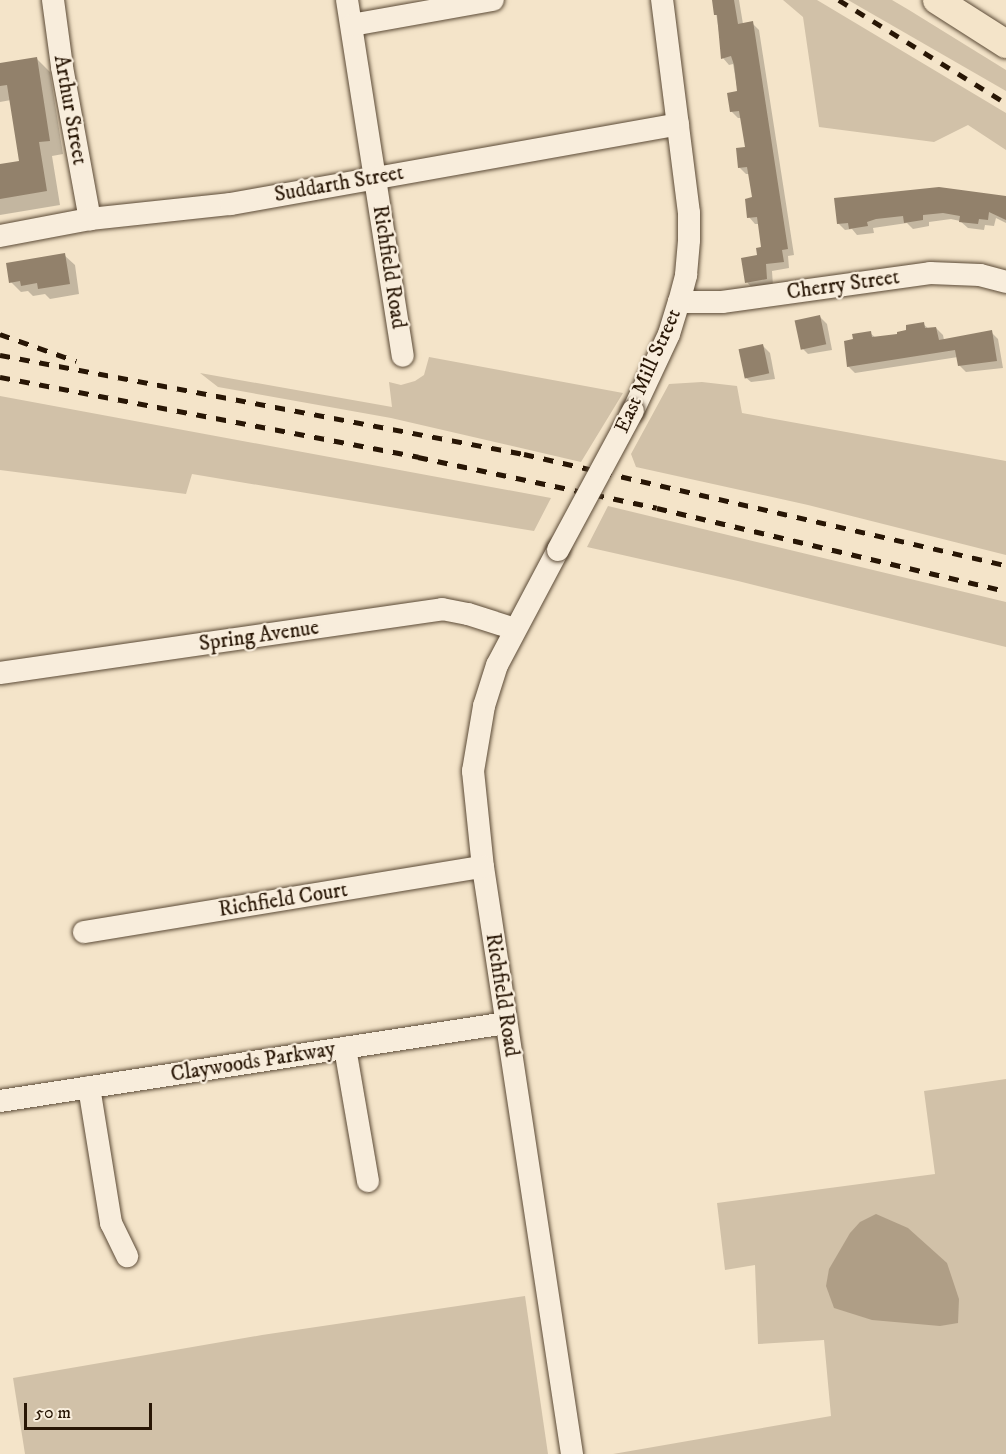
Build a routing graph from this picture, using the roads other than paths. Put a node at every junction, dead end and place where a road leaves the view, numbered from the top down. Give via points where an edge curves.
1 (53, 0) edge
2 (346, 0) edge
3 (493, 0) edge
4 (663, 0) edge
5 (937, 0) edge
6 (352, 25) junction
7 (1006, 44) edge
8 (678, 124) junction
9 (375, 178) junction
10 (90, 219) junction
11 (0, 236) edge
12 (1006, 282) edge
13 (680, 302) junction
14 (403, 356) dead end
15 (558, 550) joint
16 (515, 629) junction
17 (0, 673) edge
18 (483, 867) junction
19 (84, 932) dead end
20 (506, 1023) junction
21 (345, 1048) junction
22 (89, 1087) junction
23 (0, 1101) edge
24 (368, 1181) dead end
25 (127, 1256) dead end
26 (572, 1454) edge

1 - 10 street, Arthur Street
2 - 6 street, Richfield Road
3 - 6 street
4 - 8 street, East Mill Street
5 - 7 main road
6 - 9 street, Richfield Road
8 - 9 street, Suddarth Street
8 - 13 street, East Mill Street via 689,213 686,275
9 - 10 street, Suddarth Street via 231,204
9 - 14 street, Richfield Road
10 - 11 street, Suddarth Street
12 - 13 street, Cherry Street via 980,275 930,273 722,302
13 - 15 street, East Mill Street, bridge via 633,411
15 - 16 street, Richfield Road
16 - 17 street, Spring Avenue via 442,609
16 - 18 street, Richfield Road via 497,665 477,736 473,771
18 - 19 street, Richfield Court
18 - 20 street, Richfield Road
20 - 21 street, Claywoods Parkway
20 - 26 street, Richfield Road
21 - 22 street, Claywoods Parkway
21 - 24 street
22 - 23 street, Claywoods Parkway
22 - 25 street via 111,1223

